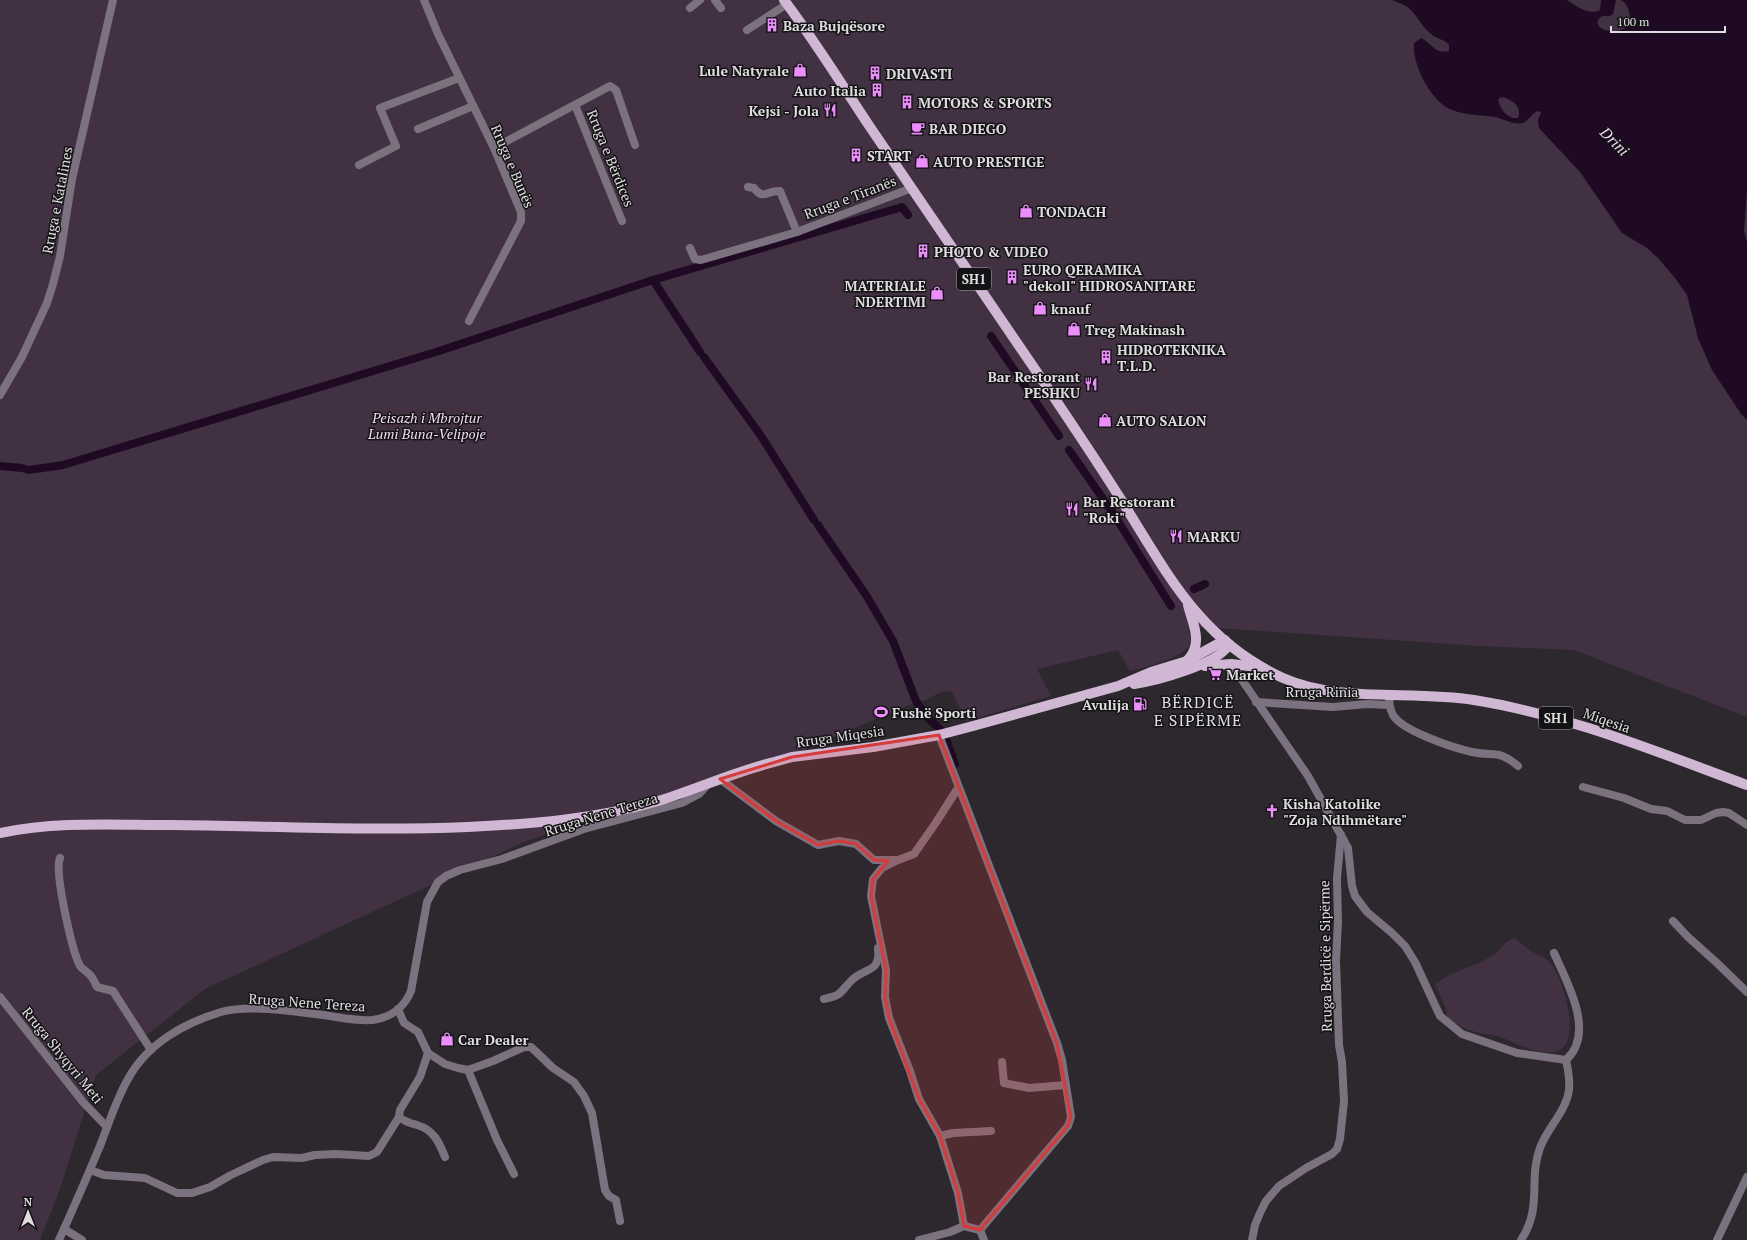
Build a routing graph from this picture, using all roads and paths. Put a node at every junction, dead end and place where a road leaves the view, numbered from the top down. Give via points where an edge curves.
1 (113, 0) edge
2 (424, 0) edge
3 (700, 0) edge
4 (715, 0) edge
5 (786, 2) edge
6 (690, 8) dead end
7 (721, 8) dead end
8 (747, 30) dead end
9 (459, 78) junction
10 (575, 105) junction
11 (473, 106) junction
12 (418, 129) dead end
13 (636, 145) dead end
14 (494, 148) junction
15 (359, 165) dead end
16 (748, 188) dead end
17 (912, 188) junction
18 (622, 221) dead end
19 (797, 232) junction
20 (690, 248) dead end
21 (469, 321) dead end
22 (0, 395) edge
23 (1187, 601) junction
24 (1227, 642) junction
25 (1190, 664) junction
26 (1231, 664) junction
27 (1267, 670) junction
28 (1388, 694) junction
29 (1256, 702) junction
30 (1389, 705) junction
31 (940, 734) junction
32 (1518, 766) dead end
33 (720, 779) junction
34 (709, 783) junction
35 (1747, 785) edge
36 (1583, 787) dead end
37 (958, 788) junction
38 (1747, 825) edge
39 (0, 833) edge
40 (1340, 835) junction
41 (60, 858) dead end
42 (898, 860) junction
43 (1673, 921) dead end
44 (879, 934) junction
45 (1554, 953) dead end
46 (1747, 992) edge
47 (0, 997) edge
48 (824, 999) dead end
49 (398, 1009) junction
50 (151, 1050) junction
51 (428, 1053) junction
52 (1566, 1060) junction
53 (1002, 1062) dead end
54 (468, 1070) junction
55 (1066, 1085) junction
56 (399, 1117) junction
57 (107, 1127) junction
58 (991, 1131) dead end
59 (940, 1136) junction
60 (444, 1157) dead end
61 (90, 1170) junction
62 (514, 1174) dead end
63 (1747, 1177) edge
64 (620, 1221) dead end
65 (964, 1226) junction
66 (64, 1229) junction
67 (980, 1230) junction
68 (59, 1240) edge
69 (82, 1240) edge
70 (919, 1240) edge
71 (984, 1240) edge
72 (1252, 1240) edge
73 (1521, 1240) edge
74 (1717, 1240) edge

1 - 22 street, Rruga e Katalines via 72,179 53,284 22,357
2 - 9 street, Rruga e Bunës
3 - 6 street
4 - 7 street
5 - 8 street, Rruga e Tiranës
5 - 17 main road, Rruga e Tiranës / SH1
9 - 11 street, Rruga e Bunës
9 - 15 street via 380,108 396,146
10 - 13 street, Rruga e Bërdices via 610,86 613,87
10 - 14 street, Rruga e Bërdices
10 - 18 street, Rruga e Bërdices
11 - 12 street
11 - 14 street, Rruga e Bunës
14 - 21 street, Rruga e Bunës via 521,212 521,221
16 - 19 street, Rruga e Tiranës via 754,188 758,194 763,195 780,191
17 - 19 street, Rruga e Tiranës
17 - 23 main road, Rruga e Tiranës / SH1 via 1092,454
19 - 20 street, Rruga e Tiranës via 701,260 695,259
23 - 24 main road, SH1
23 - 25 main road via 1197,634
24 - 25 main road, Rruga Miqesia via 1207,651
24 - 27 main road, SH1
25 - 26 main road
25 - 31 main road, Rruga Miqesia via 1150,672 1118,686
26 - 27 main road
26 - 29 street
27 - 28 main road, Miqesia / SH1 via 1303,685 1324,690
28 - 30 street
28 - 35 main road, Miqesia / SH1 via 1445,696 1531,710 1587,727
29 - 30 street, Rruga Rinia via 1333,707
29 - 40 street via 1308,776
30 - 32 street via 1397,720 1431,738 1475,753 1501,755
31 - 33 main road, Rruga Miqesia via 873,747 792,758 757,766
31 - 37 street
33 - 34 main road, Rruga Miqesia
33 - 42 street via 776,821 818,845 839,841 856,844 874,860
34 - 39 main road, Rruga Miqesia via 639,806 572,818 467,827 80,824 22,828
34 - 49 street, Rruga Nene Tereza via 700,794 682,803 584,829 446,876 438,882 427,902 411,991 406,1002
36 - 38 street via 1624,798 1651,809 1667,811 1686,820 1701,820 1723,812
37 - 42 street via 914,854
37 - 55 street via 1057,1043
40 - 52 street via 1348,848 1355,896 1367,912 1405,946 1416,962 1440,1016 1462,1034 1517,1053
40 - 72 street, Rruga Berdicë e Sipërme via 1336,961 1344,1101 1340,1139 1337,1149 1332,1154 1279,1186 1266,1201 1255,1225
41 - 50 street via 58,870 62,903 80,966 90,975 97,987 113,991
42 - 44 street via 882,868 873,879 872,896
43 - 46 street
44 - 48 street via 877,964 852,980 842,994
44 - 59 street via 886,970 885,997 889,1018 919,1099
45 - 52 street via 1579,1017 1574,1052
47 - 57 street, Rruga Shyqyri Meti via 83,1102
49 - 50 street, Rruga Nene Tereza via 372,1020 250,1009 232,1010 183,1027
49 - 51 street via 404,1023 418,1032
50 - 57 street, Rruga Nene Tereza via 128,1078
51 - 54 street via 445,1064
51 - 56 street via 420,1077 400,1110
52 - 73 street via 1569,1091 1562,1110 1539,1148 1534,1209 1527,1232
53 - 55 street via 1004,1083 1029,1088
54 - 62 street
54 - 64 street via 493,1062 524,1047 531,1047 552,1068 574,1082 592,1113 605,1190 616,1200
55 - 67 street via 1071,1117 1068,1126
56 - 60 street via 432,1132
56 - 61 street via 377,1152 368,1156 336,1154 302,1158 273,1157 192,1193 176,1193 145,1178 104,1175
57 - 61 street, Rruga Nene Tereza
58 - 59 street via 953,1132
59 - 65 street via 958,1193
61 - 66 street, Rruga Nene Tereza
63 - 74 street
65 - 67 street
65 - 70 street
66 - 68 street, Rruga Nene Tereza
66 - 69 street
67 - 71 street

